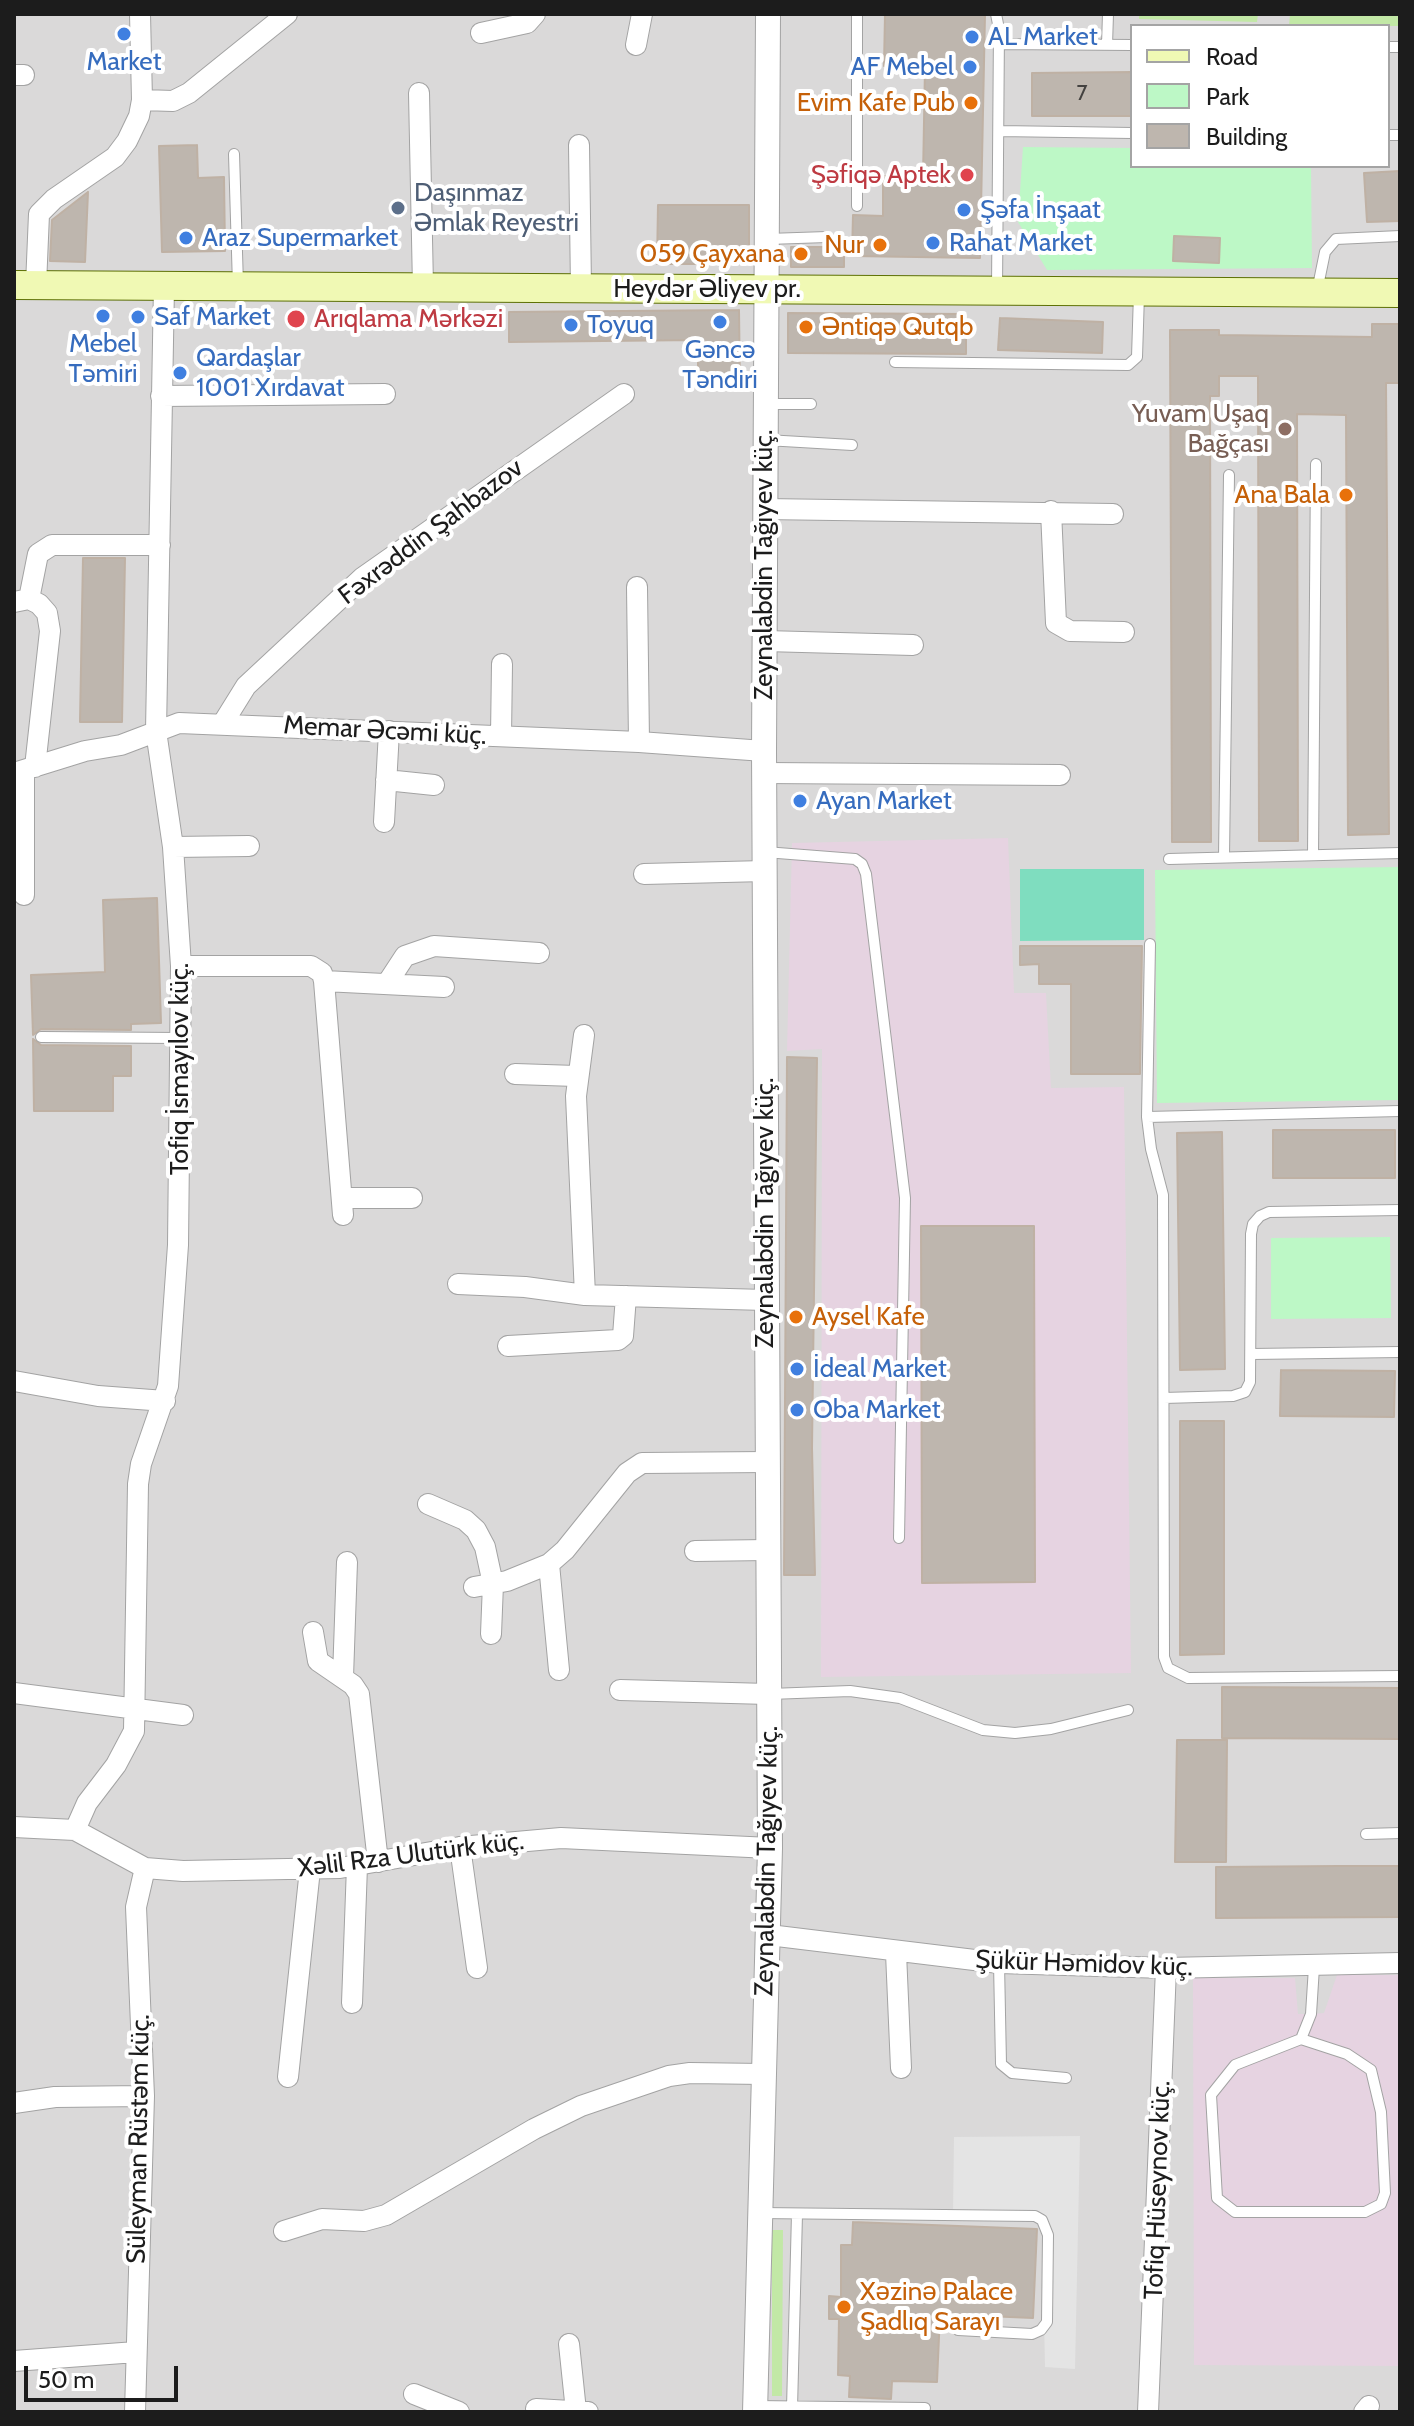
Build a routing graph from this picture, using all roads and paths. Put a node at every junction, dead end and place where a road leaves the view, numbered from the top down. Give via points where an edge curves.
1 (140, 14) edge
2 (287, 14) edge
3 (535, 14) edge
4 (642, 14) edge
5 (768, 14) edge
6 (857, 14) edge
7 (996, 14) edge
8 (1108, 14) edge
9 (481, 33) dead end
10 (999, 44) junction
11 (636, 45) dead end
12 (1107, 45) junction
13 (1130, 45) edge
14 (419, 93) dead end
15 (142, 100) junction
16 (999, 131) junction
17 (1130, 133) edge
18 (579, 145) dead end
19 (234, 154) dead end
20 (857, 206) dead end
21 (1400, 236) edge
22 (827, 237) dead end
23 (766, 239) junction
24 (25, 285) edge
25 (164, 286) junction
26 (238, 287) junction
27 (423, 287) junction
28 (581, 288) junction
29 (764, 289) junction
30 (997, 291) junction
31 (1139, 292) junction
32 (1317, 293) junction
33 (1400, 293) edge
34 (895, 362) dead end
35 (385, 394) dead end
36 (624, 394) dead end
37 (161, 396) junction
38 (764, 404) junction
39 (811, 404) dead end
40 (764, 440) junction
41 (852, 445) dead end
42 (1316, 464) dead end
43 (1229, 475) dead end
44 (764, 509) junction
45 (1051, 511) junction
46 (1113, 514) dead end
47 (160, 545) junction
48 (637, 587) dead end
49 (21, 601) edge
50 (1124, 632) dead end
51 (765, 641) junction
52 (913, 645) dead end
53 (502, 664) dead end
54 (223, 723) junction
55 (156, 731) junction
56 (389, 731) junction
57 (501, 736) junction
58 (639, 742) junction
59 (764, 762) junction
60 (24, 770) edge
61 (1060, 775) dead end
62 (386, 780) junction
63 (434, 785) dead end
64 (384, 822) dead end
65 (249, 846) dead end
66 (173, 847) junction
67 (1400, 853) edge
68 (1313, 855) junction
69 (1224, 857) junction
70 (1169, 859) dead end
71 (765, 861) junction
72 (644, 874) dead end
73 (24, 895) dead end
74 (1150, 944) dead end
75 (539, 953) dead end
76 (181, 966) junction
77 (324, 981) junction
78 (388, 982) junction
79 (444, 987) dead end
80 (584, 1035) dead end
81 (41, 1037) dead end
82 (182, 1038) junction
83 (515, 1074) dead end
84 (576, 1076) junction
85 (1400, 1111) edge
86 (1147, 1117) junction
87 (412, 1198) dead end
88 (1400, 1210) edge
89 (458, 1284) dead end
90 (585, 1295) junction
91 (626, 1296) junction
92 (765, 1300) junction
93 (508, 1346) dead end
94 (1400, 1352) edge
95 (1252, 1354) junction
96 (14, 1381) edge
97 (1164, 1398) junction
98 (165, 1401) junction
99 (767, 1462) junction
100 (428, 1504) dead end
101 (899, 1538) dead end
102 (767, 1550) junction
103 (695, 1551) dead end
104 (347, 1562) dead end
105 (549, 1564) junction
106 (483, 1585) junction
107 (313, 1632) dead end
108 (491, 1634) dead end
109 (559, 1670) dead end
110 (1400, 1676) edge
111 (343, 1677) junction
112 (620, 1690) dead end
113 (14, 1693) edge
114 (768, 1694) junction
115 (137, 1710) junction
116 (1128, 1710) dead end
117 (183, 1715) dead end
118 (14, 1827) edge
119 (75, 1830) junction
120 (1400, 1833) edge
121 (1366, 1834) dead end
122 (460, 1847) junction
123 (770, 1848) junction
124 (368, 1864) junction
125 (145, 1868) junction
126 (310, 1869) junction
127 (769, 1935) junction
128 (896, 1953) junction
129 (999, 1963) junction
130 (1400, 1963) edge
131 (1314, 1967) junction
132 (477, 1968) dead end
133 (1166, 1968) junction
134 (352, 2003) dead end
135 (1301, 2039) junction
136 (901, 2068) dead end
137 (763, 2074) junction
138 (288, 2077) dead end
139 (1066, 2078) dead end
140 (144, 2096) junction
141 (14, 2103) edge
142 (758, 2213) junction
143 (797, 2214) junction
144 (284, 2231) dead end
145 (958, 2330) dead end
146 (569, 2344) dead end
147 (136, 2352) junction
148 (14, 2361) edge
149 (414, 2394) dead end
150 (792, 2408) junction
151 (925, 2408) dead end
152 (536, 2409) dead end
153 (755, 2409) edge
154 (576, 2411) edge
155 (135, 2412) edge
156 (459, 2412) edge
157 (590, 2412) edge
158 (1148, 2412) edge

1 - 15 street
2 - 15 street via 189,93 173,101
3 - 9 street via 527,23
4 - 11 street
5 - 23 street, Zeynalabdin Tağıyev küç.
6 - 20 lane
7 - 10 lane
8 - 12 lane
10 - 12 lane
10 - 16 lane
12 - 13 lane
14 - 27 street
15 - 24 street via 115,157 39,214
16 - 17 lane
16 - 30 lane
18 - 28 street
19 - 26 lane
21 - 32 lane via 1336,239 1325,252
22 - 23 lane
23 - 29 street, Zeynalabdin Tağıyev küç.
24 - 25 main road, Heydər Əliyev pr.
25 - 26 main road, Heydər Əliyev pr.
25 - 37 street, Tofiq İsmayılov küç.
26 - 27 main road, Heydər Əliyev pr.
27 - 28 main road, Heydər Əliyev pr.
28 - 29 main road, Heydər Əliyev pr.
29 - 30 main road, Heydər Əliyev pr.
29 - 38 street, Zeynalabdin Tağıyev küç.
30 - 31 main road, Heydər Əliyev pr.
31 - 32 main road, Heydər Əliyev pr.
31 - 34 lane via 1137,357 1128,365
32 - 33 main road, Heydər Əliyev pr.
35 - 37 street
36 - 54 street, Fəxrəddin Şahbazov via 362,578 246,686
37 - 47 street, Tofiq İsmayılov küç.
38 - 39 lane
38 - 40 street, Zeynalabdin Tağıyev küç.
40 - 41 lane
40 - 44 street, Zeynalabdin Tağıyev küç.
42 - 68 lane
43 - 69 lane
44 - 45 street
44 - 51 street, Zeynalabdin Tağıyev küç.
45 - 46 street
45 - 50 street via 1056,623 1070,631
47 - 49 street via 52,545 38,554
47 - 55 street, Tofiq İsmayılov küç.
48 - 58 street
49 - 60 street via 44,608 50,631
51 - 52 street
51 - 59 street, Zeynalabdin Tağıyev küç.
53 - 57 street
54 - 55 street, Memar Əcəmi küç. via 179,723
54 - 56 street, Memar Əcəmi küç.
55 - 60 street, Memar Əcəmi küç.
55 - 66 street, Tofiq İsmayılov küç.
56 - 57 street, Memar Əcəmi küç.
56 - 62 street
57 - 58 street, Memar Əcəmi küç.
58 - 59 street, Memar Əcəmi küç.
59 - 61 street, Memar Əcəmi küç.
59 - 71 street, Zeynalabdin Tağıyev küç.
60 - 73 street
62 - 63 street
62 - 64 street
65 - 66 street
66 - 76 street, Tofiq İsmayılov küç.
67 - 68 lane
68 - 69 lane
69 - 70 lane
71 - 72 street
71 - 92 street, Zeynalabdin Tağıyev küç.
71 - 101 lane via 855,859 866,874 905,1198
74 - 86 lane
75 - 78 street via 434,946 405,956
76 - 77 street via 311,966
76 - 82 street, Tofiq İsmayılov küç.
77 - 78 street
77 - 87 street via 342,1206
78 - 79 street
80 - 84 street
81 - 82 lane
82 - 98 street, Tofiq İsmayılov küç. via 178,1245
83 - 84 street
84 - 90 street
85 - 86 lane
86 - 97 lane via 1163,1195
88 - 95 lane via 1260,1216 1251,1234
89 - 90 street
90 - 91 street
91 - 92 street
91 - 93 street via 623,1336 618,1340
92 - 99 street, Zeynalabdin Tağıyev küç.
94 - 95 lane
95 - 97 lane via 1245,1392
96 - 98 street
97 - 110 lane via 1168,1668 1188,1678
98 - 115 street, Tofiq İsmayılov küç. via 138,1484
99 - 102 street, Zeynalabdin Tağıyev küç.
99 - 105 street via 642,1463 627,1473
100 - 106 street via 476,1530 485,1547
102 - 103 street
102 - 114 street, Zeynalabdin Tağıyev küç.
104 - 111 street
105 - 106 street
105 - 109 street
106 - 108 street
107 - 111 street via 318,1661
111 - 124 street via 359,1694
112 - 114 street
113 - 115 street
114 - 116 lane via 850,1691 900,1698 983,1730 1015,1733
114 - 123 street, Zeynalabdin Tağıyev küç.
115 - 117 street
115 - 119 street, Tofiq İsmayılov küç. via 126,1750 87,1803
118 - 119 street, Xəlil Rza Ulutürk küç.
119 - 125 street, Xəlil Rza Ulutürk küç.
120 - 121 lane
122 - 123 street, Xəlil Rza Ulutürk küç. via 574,1838
122 - 124 street, Xəlil Rza Ulutürk küç.
122 - 132 street
123 - 127 street, Zeynalabdin Tağıyev küç.
124 - 126 street, Xəlil Rza Ulutürk küç.
124 - 134 street
125 - 126 street, Xəlil Rza Ulutürk küç.
125 - 140 street, Süleyman Rüstəm küç. via 136,1907
126 - 138 street
127 - 128 street, Şükür Həmidov küç.
127 - 137 street, Zeynalabdin Tağıyev küç.
128 - 129 street, Şükür Həmidov küç.
128 - 136 street
129 - 133 street, Şükür Həmidov küç.
129 - 139 lane via 1001,2064 1012,2073
130 - 131 street, Şükür Həmidov küç.
131 - 133 street, Şükür Həmidov küç.
131 - 135 lane via 1311,2014
133 - 158 street, Tofiq Hüseynov küç.
135 - 135 lane via 1235,2065 1211,2095 1217,2198 1235,2212 1365,2212 1381,2204 1381,2112 1371,2070 1347,2054
137 - 142 street, Zeynalabdin Tağıyev küç.
137 - 144 street via 669,2076 545,2123 386,2215 364,2221 322,2219
140 - 141 street
140 - 147 street, Süleyman Rüstəm küç.
142 - 143 lane
142 - 153 street, Zeynalabdin Tağıyev küç.
143 - 145 lane via 1042,2220 1047,2226 1048,2264 1047,2322 1041,2330
143 - 150 lane
146 - 154 street
147 - 148 street
147 - 155 street, Süleyman Rüstəm küç.
149 - 156 street
150 - 151 lane
150 - 153 lane
152 - 154 street
154 - 157 street

